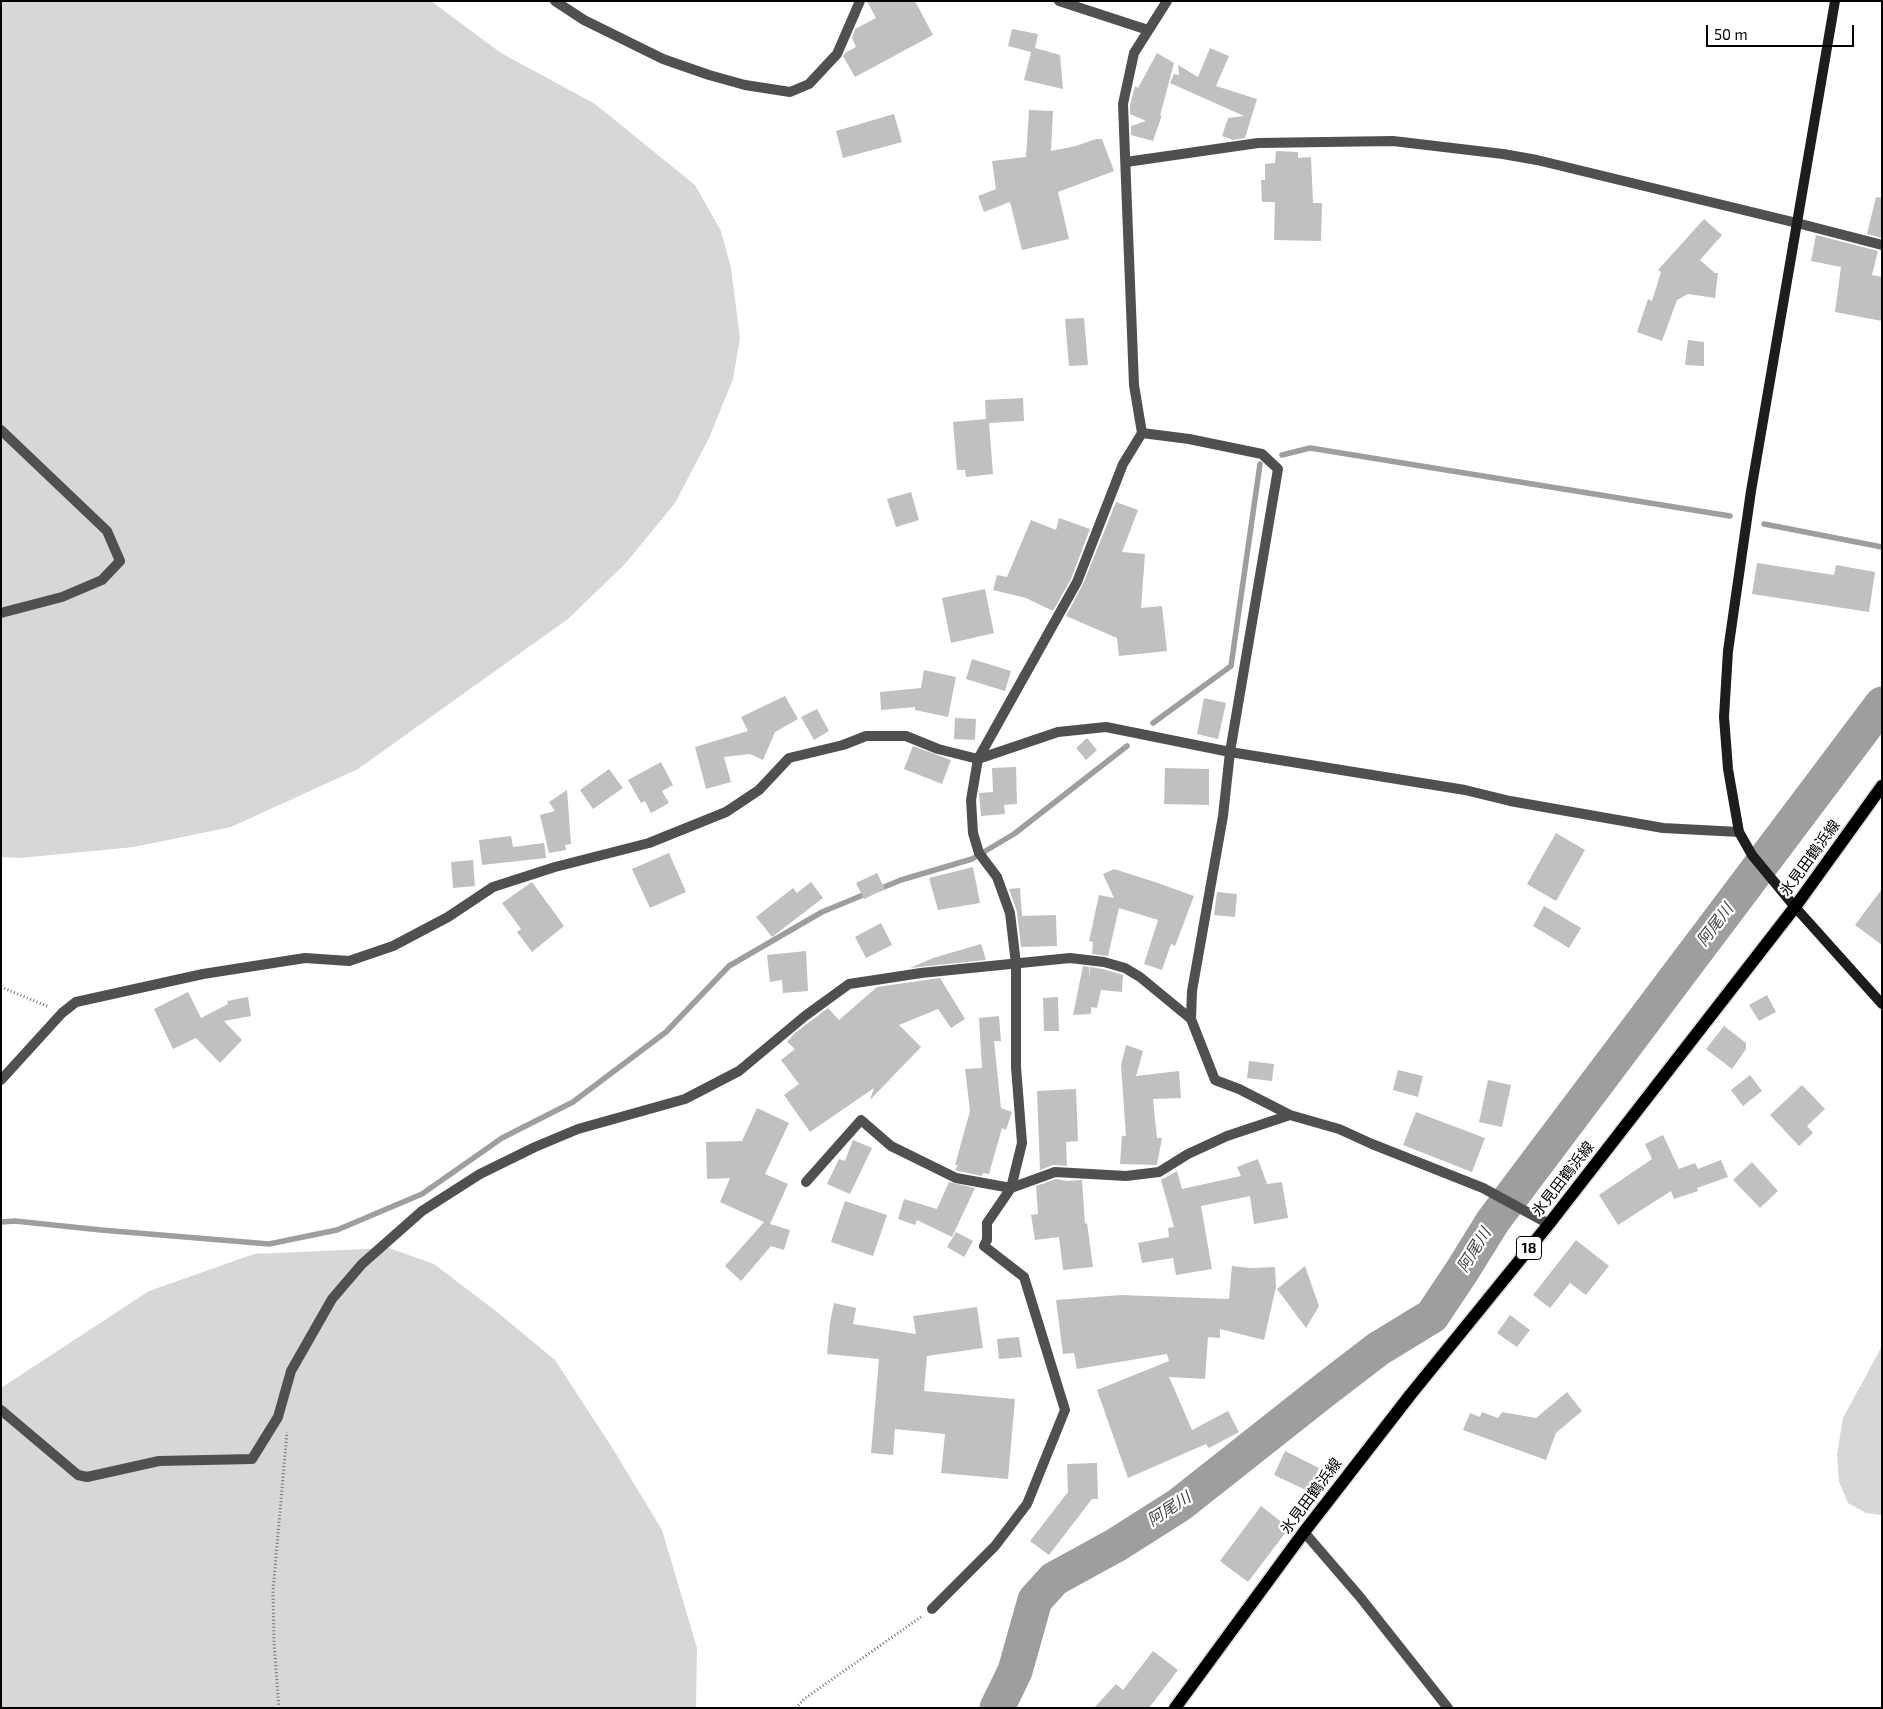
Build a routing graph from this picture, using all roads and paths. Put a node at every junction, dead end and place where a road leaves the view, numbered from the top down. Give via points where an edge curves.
1 (555, 1) edge
2 (860, 1) edge
3 (1059, 1) edge
4 (1168, 1) edge
5 (1835, 1) edge
6 (1148, 30) junction
7 (1126, 162) junction
8 (1797, 223) junction
9 (1882, 245) edge
10 (1, 430) edge
11 (1142, 433) junction
12 (1, 613) edge
13 (1230, 752) junction
14 (978, 759) junction
15 (1882, 786) edge
16 (1740, 832) junction
17 (1795, 907) junction
18 (1016, 964) junction
19 (1, 987) edge
20 (1882, 1004) edge
21 (62, 1013) junction
22 (1191, 1018) junction
23 (1, 1080) edge
24 (1290, 1115) junction
25 (806, 1182) dead end
26 (1011, 1188) junction
27 (1548, 1224) junction
28 (1, 1410) edge
29 (287, 1428) dead end
30 (1304, 1532) junction
31 (932, 1609) joint
32 (279, 1708) edge
33 (796, 1708) edge
34 (1175, 1708) edge
35 (1448, 1708) edge

1 - 2 street via 584,20 663,59 745,85 790,92 808,84 836,54
3 - 6 street
4 - 6 street
5 - 8 street
6 - 7 street via 1134,53 1123,104
7 - 8 street via 1258,143 1393,141 1537,160
7 - 11 street via 1134,385
8 - 9 street
8 - 16 street via 1751,491 1728,651 1724,717 1728,769
10 - 12 street via 107,531 120,561 102,580 62,597
11 - 13 street via 1262,454 1278,469
11 - 14 street via 1123,464 1077,582
13 - 14 street via 1106,727 1058,732
13 - 16 street via 1465,790 1663,828
13 - 22 street via 1223,816 1192,991
14 - 18 street via 971,800 972,833 979,853 998,877 1010,913
14 - 21 street via 938,749 906,736 866,736 789,758 759,790 726,812 649,843 493,887 448,917 393,946 349,961 305,958 203,974 76,1002
15 - 17 main road, 氷見田鶴浜線 / 18
16 - 17 street via 1752,855
17 - 20 street
17 - 27 main road, 氷見田鶴浜線 / 18
18 - 22 street via 1070,958 1125,968
18 - 26 street via 1016,1067 1022,1143
18 - 28 street via 849,984 739,1071 685,1099 578,1129 535,1147 480,1174 422,1211 362,1264 332,1299 291,1371 278,1417 252,1459 159,1461 87,1477 78,1475
19 - 21 path
21 - 23 street
22 - 24 street via 1215,1080
24 - 26 street via 1227,1136 1159,1172 1126,1176 1055,1172
24 - 27 street via 1339,1129 1484,1188
25 - 26 street via 861,1120 891,1146 956,1178
26 - 31 street via 987,1223 984,1246 1024,1277 1065,1410 1027,1504 995,1546
27 - 30 main road, 氷見田鶴浜線 / 18 via 1410,1394
29 - 32 path via 274,1591
30 - 34 main road, 氷見田鶴浜線 / 18
30 - 35 street
31 - 33 path via 804,1698

